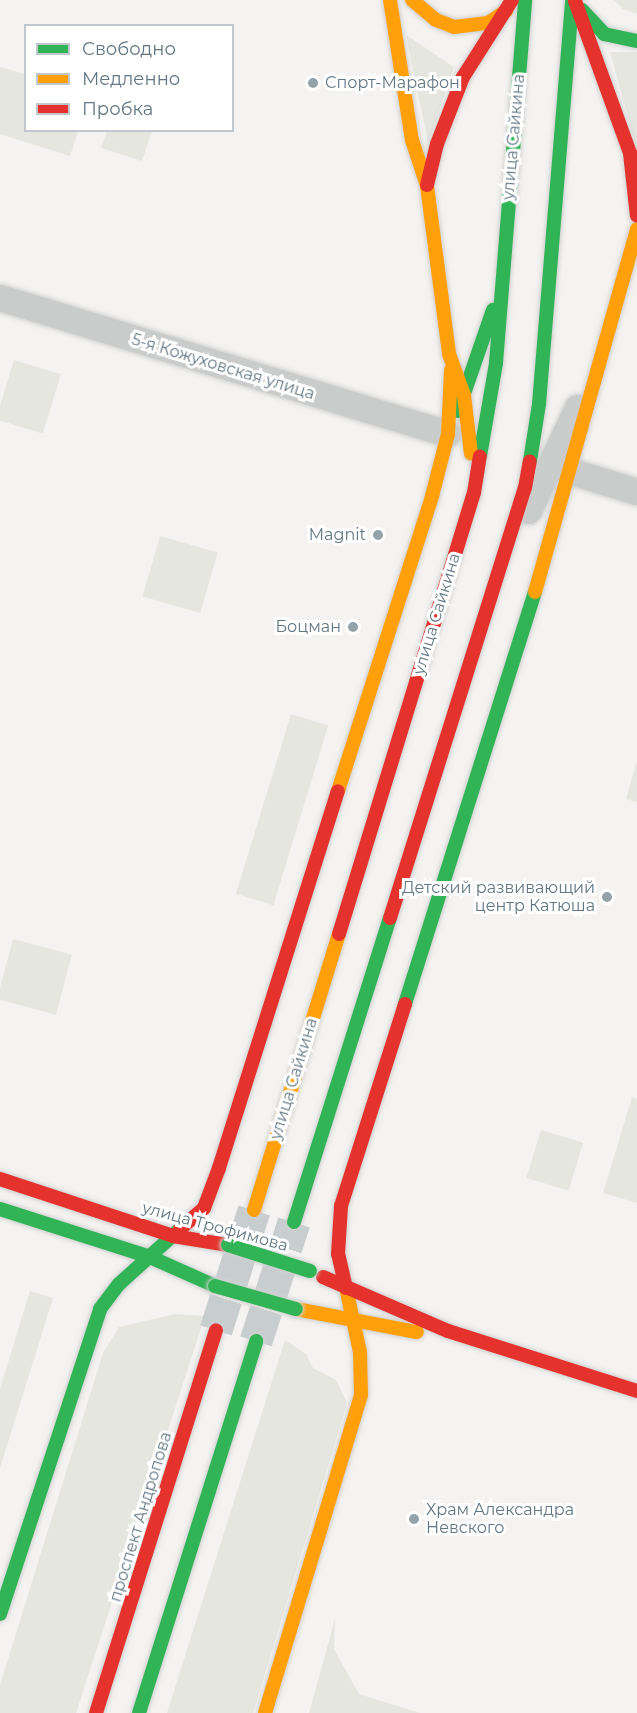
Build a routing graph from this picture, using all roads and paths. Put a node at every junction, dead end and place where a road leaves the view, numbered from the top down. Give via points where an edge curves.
1 (390, 0) edge
2 (412, 0) edge
3 (525, 0) edge
4 (574, 0) edge
5 (510, 5) edge
6 (637, 41) edge
7 (427, 186) junction
8 (637, 216) edge
9 (637, 229) edge
10 (502, 279) junction
11 (0, 298) edge
12 (449, 354) junction
13 (599, 363) junction
14 (464, 395) junction
15 (448, 434) junction
16 (572, 472) junction
17 (637, 492) edge
18 (474, 493) junction
19 (498, 576) junction
20 (0, 1179) edge
21 (0, 1209) edge
22 (254, 1210) tunnel mouth
23 (294, 1222) tunnel mouth
24 (173, 1236) junction
25 (150, 1257) junction
26 (347, 1287) junction
27 (353, 1320) junction
28 (216, 1330) tunnel mouth
29 (256, 1341) tunnel mouth
30 (484, 1344) junction
31 (637, 1391) edge
32 (0, 1614) edge
33 (96, 1713) edge
34 (139, 1713) edge
35 (265, 1713) edge

1 - 7 main road via 412,140
2 - 5 main road via 436,21 454,27 488,23
3 - 10 main road, улица Сайкина
4 - 6 main road via 604,34
4 - 8 main road via 630,153
4 - 19 main road via 538,414 525,488
5 - 7 main road via 463,77 437,144
7 - 12 main road
9 - 13 main road
10 - 14 main road
10 - 18 main road, улица Сайкина via 496,363
11 - 15 street, 5-я Кожуховская улица
12 - 14 main road
12 - 15 main road via 452,390
13 - 16 main road
13 - 19 street
14 - 15 main road
14 - 18 main road
15 - 24 main road via 432,496 219,1168 204,1208
16 - 17 street
16 - 26 main road via 341,1206 339,1254
18 - 22 main road, улица Сайкина
19 - 23 main road
20 - 24 main road, улица Трофимова
21 - 25 main road, улица Трофимова
24 - 25 main road
24 - 26 main road, улица Трофимова, bridge via 228,1245
25 - 27 main road, улица Трофимова, bridge via 215,1286
25 - 32 main road via 119,1284 94,1324
26 - 27 main road
26 - 30 main road, улица Трофимова
27 - 30 main road, улица Трофимова
27 - 35 main road via 360,1352 361,1395
28 - 33 main road, проспект Андропова
29 - 34 main road
30 - 31 main road, улица Трофимова

